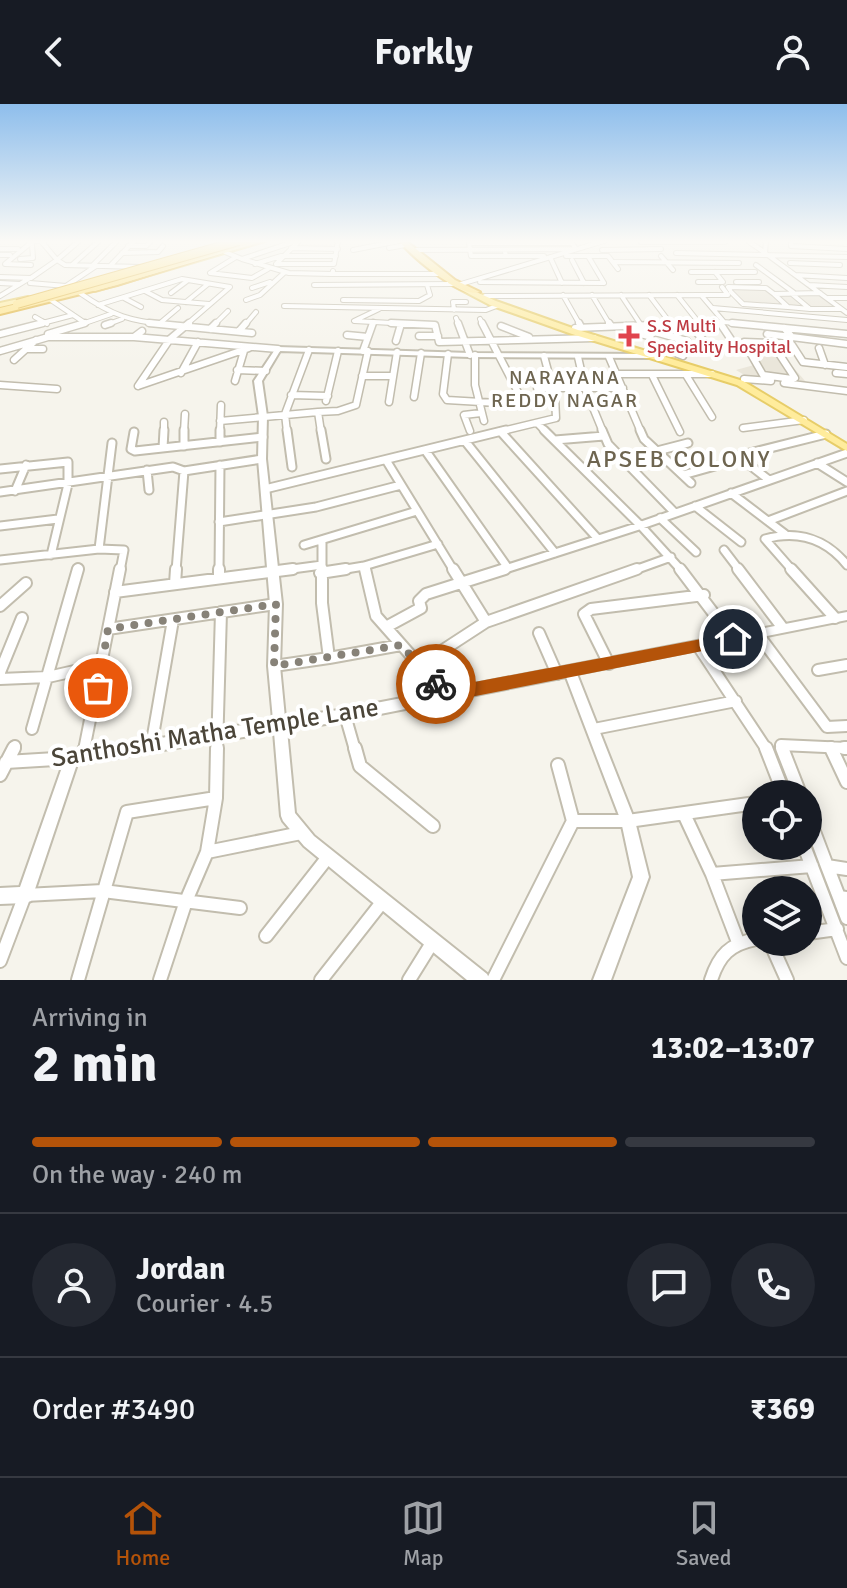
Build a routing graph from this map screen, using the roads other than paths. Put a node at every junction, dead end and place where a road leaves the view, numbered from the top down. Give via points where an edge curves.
1 (24, 282) edge
2 (30, 282) edge
3 (81, 282) edge
4 (95, 282) edge
5 (99, 282) edge
6 (113, 282) edge
7 (128, 282) edge
8 (173, 282) edge
9 (186, 282) edge
10 (195, 282) edge
11 (270, 282) edge
12 (275, 282) edge
13 (380, 282) edge
14 (452, 282) edge
15 (452, 282) edge
16 (454, 282) edge
17 (471, 282) joint
18 (517, 282) joint
19 (603, 282) edge
20 (698, 282) dead end
21 (722, 282) edge
22 (759, 282) dead end
23 (777, 282) edge
24 (805, 282) edge
25 (0, 283) edge
26 (541, 283) joint
27 (562, 283) joint
28 (584, 283) joint
29 (20, 284) junction
30 (208, 284) junction
31 (456, 284) junction
32 (314, 285) dead end
33 (380, 285) junction
34 (401, 285) junction
35 (427, 285) junction
36 (809, 285) junction
37 (547, 286) dead end
38 (847, 287) edge
39 (13, 288) junction
40 (252, 288) dead end
41 (77, 289) junction
42 (727, 290) junction
43 (145, 291) junction
44 (171, 293) dead end
45 (817, 293) junction
46 (480, 294) junction
47 (774, 294) junction
48 (792, 294) junction
49 (378, 295) dead end
50 (553, 295) junction
51 (563, 295) junction
52 (592, 295) junction
53 (621, 295) junction
54 (649, 295) junction
55 (677, 295) junction
56 (701, 295) junction
57 (0, 296) edge
58 (123, 298) junction
59 (847, 298) edge
60 (827, 299) junction
61 (51, 300) junction
62 (246, 300) dead end
63 (343, 300) dead end
64 (400, 300) junction
65 (185, 302) junction
66 (466, 302) dead end
67 (734, 303) dead end
68 (209, 304) junction
69 (98, 305) junction
70 (499, 305) junction
71 (762, 305) junction
72 (284, 306) dead end
73 (141, 307) dead end
74 (788, 307) junction
75 (0, 308) edge
76 (178, 308) dead end
77 (713, 308) junction
78 (379, 309) junction
79 (398, 309) junction
80 (810, 309) junction
81 (454, 310) junction
82 (844, 310) edge
83 (228, 311) dead end
84 (256, 312) dead end
85 (111, 314) junction
86 (73, 315) junction
87 (35, 317) dead end
88 (456, 318) dead end
89 (122, 319) junction
90 (480, 319) dead end
91 (847, 320) edge
92 (85, 323) junction
93 (373, 323) junction
94 (722, 323) junction
95 (47, 324) junction
96 (159, 324) junction
97 (401, 324) junction
98 (671, 324) junction
99 (689, 324) junction
100 (700, 324) junction
101 (105, 325) dead end
102 (663, 325) junction
103 (501, 326) dead end
104 (611, 326) junction
105 (633, 326) junction
106 (183, 327) junction
107 (578, 327) junction
108 (784, 328) junction
109 (210, 329) junction
110 (142, 331) dead end
111 (239, 331) junction
112 (252, 333) dead end
113 (0, 334) edge
114 (767, 334) dead end
115 (347, 335) dead end
116 (419, 336) dead end
117 (438, 336) junction
118 (672, 336) junction
119 (39, 337) junction
120 (134, 337) junction
121 (368, 337) junction
122 (846, 337) edge
123 (597, 338) junction
124 (170, 339) junction
125 (533, 339) junction
126 (490, 340) junction
127 (396, 341) dead end
128 (465, 341) junction
129 (687, 341) dead end
130 (732, 341) dead end
131 (792, 341) junction
132 (198, 342) junction
133 (705, 342) dead end
134 (224, 344) junction
135 (819, 348) dead end
136 (26, 349) junction
137 (43, 349) dead end
138 (247, 349) junction
139 (278, 349) junction
140 (309, 350) junction
141 (0, 351) edge
142 (338, 351) junction
143 (366, 351) junction
144 (657, 351) junction
145 (397, 352) junction
146 (421, 353) junction
147 (448, 354) junction
148 (472, 355) junction
149 (498, 355) junction
150 (544, 356) junction
151 (684, 356) junction
152 (578, 357) junction
153 (609, 357) junction
154 (14, 360) dead end
155 (216, 361) junction
156 (825, 365) junction
157 (847, 367) edge
158 (237, 370) junction
159 (266, 371) junction
160 (181, 373) junction
161 (716, 373) junction
162 (836, 373) dead end
163 (617, 374) junction
164 (847, 374) edge
165 (652, 375) junction
166 (686, 375) junction
167 (362, 376) junction
168 (393, 376) junction
169 (744, 379) junction
170 (235, 381) dead end
171 (796, 382) junction
172 (0, 385) edge
173 (847, 386) edge
174 (537, 388) dead end
175 (552, 388) junction
176 (585, 388) junction
177 (623, 388) junction
178 (57, 389) dead end
179 (291, 395) junction
180 (414, 397) dead end
181 (555, 397) junction
182 (522, 400) junction
183 (389, 402) dead end
184 (478, 403) junction
185 (221, 405) dead end
186 (318, 412) junction
187 (185, 414) dead end
188 (285, 414) junction
189 (263, 416) junction
190 (712, 417) dead end
191 (804, 420) junction
192 (220, 421) junction
193 (164, 422) dead end
194 (537, 423) junction
195 (743, 428) dead end
196 (470, 431) dead end
197 (134, 432) dead end
198 (501, 432) junction
199 (680, 432) dead end
200 (826, 434) junction
201 (604, 436) junction
202 (263, 437) junction
203 (555, 440) junction
204 (465, 441) junction
205 (847, 441) edge
206 (220, 442) junction
207 (112, 443) dead end
208 (688, 443) dead end
209 (184, 446) junction
210 (163, 448) junction
211 (425, 450) junction
212 (847, 450) edge
213 (657, 451) junction
214 (262, 459) junction
215 (326, 459) dead end
216 (386, 460) junction
217 (817, 463) junction
218 (26, 465) junction
219 (220, 465) junction
220 (715, 466) dead end
221 (292, 467) dead end
222 (0, 469) edge
223 (147, 470) junction
224 (184, 471) junction
225 (107, 475) junction
226 (683, 475) junction
227 (769, 480) junction
228 (847, 482) edge
229 (691, 483) dead end
230 (68, 484) junction
231 (401, 485) junction
232 (265, 489) junction
233 (149, 490) dead end
234 (15, 491) junction
235 (847, 491) edge
236 (0, 492) edge
237 (731, 493) junction
238 (695, 506) junction
239 (417, 511) junction
240 (675, 513) junction
241 (269, 517) junction
242 (660, 518) junction
243 (58, 519) junction
244 (768, 521) junction
245 (219, 522) junction
246 (0, 526) edge
247 (639, 526) junction
248 (785, 534) junction
249 (598, 539) junction
250 (322, 540) junction
251 (741, 542) dead end
252 (438, 544) junction
253 (304, 545) dead end
254 (99, 549) junction
255 (724, 550) dead end
256 (696, 552) dead end
257 (555, 553) junction
258 (51, 555) junction
259 (671, 557) junction
260 (0, 560) edge
261 (847, 565) edge
262 (364, 566) junction
263 (508, 568) junction
264 (78, 569) dead end
265 (321, 569) junction
266 (273, 570) junction
267 (219, 576) junction
268 (26, 583) dead end
269 (461, 583) junction
270 (175, 584) junction
271 (115, 592) junction
272 (704, 595) junction
273 (276, 604) junction
274 (0, 606) edge
275 (221, 612) junction
276 (841, 617) edge
277 (22, 618) dead end
278 (173, 620) junction
279 (486, 622) junction
280 (386, 627) junction
281 (782, 627) junction
282 (108, 629) junction
283 (539, 633) dead end
284 (757, 633) junction
285 (733, 639) junction
286 (401, 645) junction
287 (698, 646) junction
288 (329, 658) junction
289 (609, 664) junction
290 (101, 665) junction
291 (420, 665) junction
292 (847, 665) edge
293 (274, 666) junction
294 (818, 670) dead end
295 (0, 672) edge
296 (564, 673) junction
297 (48, 677) junction
298 (0, 679) edge
299 (445, 694) junction
300 (736, 701) junction
301 (345, 715) junction
302 (280, 725) junction
303 (847, 726) edge
304 (32, 729) dead end
305 (594, 729) junction
306 (217, 733) junction
307 (15, 746) dead end
308 (151, 747) junction
309 (831, 747) junction
310 (847, 748) edge
311 (78, 757) junction
312 (6, 762) junction
313 (558, 765) dead end
314 (0, 775) edge
315 (779, 780) edge
316 (795, 780) edge
317 (847, 782) edge
318 (216, 798) junction
319 (742, 805) edge
320 (684, 814) junction
321 (573, 821) junction
322 (628, 821) junction
323 (433, 826) dead end
324 (301, 833) junction
325 (207, 852) junction
326 (822, 853) edge
327 (328, 857) junction
328 (810, 860) edge
329 (812, 866) junction
330 (827, 866) junction
331 (847, 869) edge
332 (712, 874) junction
333 (103, 891) junction
334 (25, 895) junction
335 (0, 896) edge
336 (843, 897) edge
337 (186, 901) junction
338 (383, 901) junction
339 (240, 908) dead end
340 (847, 918) edge
341 (837, 929) junction
342 (822, 931) edge
343 (266, 936) dead end
344 (742, 941) edge
345 (738, 942) junction
346 (432, 943) junction
347 (776, 956) edge
348 (847, 958) edge
349 (0, 961) edge
350 (78, 980) edge
351 (160, 980) edge
352 (321, 980) edge
353 (409, 980) edge
354 (481, 980) edge
355 (493, 980) edge
356 (602, 980) edge
357 (711, 980) edge
358 (787, 980) edge

1 - 29 street
2 - 41 street
3 - 41 street
4 - 75 highway, bridge
5 - 41 main road
6 - 41 highway
7 - 41 main road
8 - 43 street
9 - 44 street
10 - 30 street
11 - 40 street
12 - 62 street
13 - 33 street
14 - 46 highway
15 - 31 main road
16 - 31 main road
17 - 18 street
17 - 31 street
18 - 26 street
19 - 28 street
20 - 42 street
21 - 42 street
22 - 42 street
23 - 45 street via 789,291
24 - 36 street
25 - 29 street
25 - 39 street
26 - 27 street
27 - 28 street
29 - 39 street
30 - 65 street
30 - 68 street via 230,287
31 - 35 street
31 - 46 main road
31 - 70 main road
32 - 33 street
33 - 34 street
33 - 49 street
34 - 35 street
34 - 64 street
35 - 64 street via 428,297
36 - 38 street
36 - 45 street
37 - 50 street
39 - 57 street
41 - 61 highway
41 - 69 street
41 - 75 highway
42 - 47 street via 764,288
42 - 56 street
42 - 67 street
42 - 71 street via 746,291
42 - 71 street via 741,304
43 - 58 street
43 - 65 street via 162,300
45 - 48 street
45 - 60 street
46 - 50 street
46 - 107 main road
47 - 48 street
47 - 74 street
48 - 80 street
50 - 51 street
51 - 52 street
51 - 107 street
52 - 53 street
52 - 104 street
53 - 54 street
53 - 105 street
54 - 55 street
54 - 98 street
55 - 56 street
55 - 100 street
56 - 77 street
58 - 69 street
58 - 73 street
59 - 60 street
60 - 82 street
61 - 75 highway
61 - 86 street
63 - 64 street
64 - 79 street
65 - 68 street
66 - 81 street via 453,302
68 - 106 street
69 - 85 street
70 - 81 street
70 - 123 main road
71 - 74 street
72 - 78 street
74 - 80 street
76 - 96 street
77 - 91 street
77 - 94 street
78 - 79 street
78 - 93 street via 353,320
79 - 81 street
80 - 82 street
83 - 109 street
84 - 111 street
85 - 89 street
85 - 92 street
86 - 92 street
86 - 95 street
87 - 95 street
88 - 128 street
89 - 96 street
89 - 101 street
90 - 126 street
92 - 119 street
93 - 97 street
93 - 121 street
94 - 100 street
94 - 108 street
94 - 130 street
95 - 113 street
96 - 106 street
97 - 117 street via 435,325
97 - 127 street
98 - 99 street
98 - 102 street
99 - 100 street
99 - 133 street
102 - 105 street
102 - 118 street
103 - 125 street
104 - 105 street
104 - 107 street
105 - 118 street
106 - 109 street
106 - 124 street
107 - 151 main road
108 - 122 street
108 - 131 street
109 - 111 street
110 - 120 street
111 - 112 street
114 - 131 street
115 - 121 street
116 - 117 street
117 - 128 street via 439,342
118 - 129 street
119 - 120 street
119 - 136 street
119 - 141 street
120 - 124 street
121 - 143 street
122 - 131 street
123 - 125 street
123 - 144 main road
124 - 132 street
124 - 160 street via 138,386
125 - 126 street
126 - 128 street
126 - 149 street
128 - 148 street
131 - 156 street via 801,361
132 - 134 street
132 - 160 street
134 - 138 street
134 - 155 street
135 - 156 street
136 - 137 street
136 - 154 street
138 - 139 street
138 - 155 street
138 - 158 street
139 - 140 street
139 - 159 street
140 - 142 street
140 - 179 street
142 - 143 street
142 - 179 street via 327,398
143 - 145 street
143 - 167 street
144 - 151 street
144 - 153 street
144 - 161 main road
145 - 146 street
145 - 168 street
146 - 147 street
146 - 180 street
147 - 148 street
147 - 184 street via 443,397
148 - 149 street
148 - 184 street
149 - 150 street
149 - 182 street
150 - 152 street
150 - 175 street
151 - 169 main road
152 - 153 street
152 - 176 street
153 - 163 street
155 - 160 street
156 - 157 street
158 - 159 street
158 - 170 street
159 - 189 street via 258,381
161 - 166 street
161 - 191 main road
162 - 164 street
163 - 165 street
163 - 177 street
165 - 166 street
165 - 199 street
166 - 190 street
167 - 168 street
167 - 186 street via 356,405
168 - 183 street
169 - 171 street
169 - 205 main road
171 - 171 street via 772,343 744,341 763,375
171 - 173 street
172 - 178 street
174 - 175 street
175 - 176 street
175 - 181 street
176 - 177 street
176 - 201 street
177 - 213 street via 638,429
179 - 188 street
181 - 182 street
181 - 194 street via 557,417
182 - 184 street
184 - 196 street via 483,417 464,415
185 - 192 street
186 - 188 street
186 - 215 street
187 - 209 street
188 - 189 street
188 - 221 street
189 - 192 street
189 - 202 street
191 - 195 street
191 - 200 main road
192 - 206 street
193 - 210 street
194 - 198 street
194 - 203 street
197 - 210 street via 132,450
198 - 204 street
198 - 249 street
200 - 212 main road
200 - 227 street via 738,456
201 - 203 street
201 - 240 street
202 - 206 street
202 - 214 street
203 - 247 street
204 - 211 street
204 - 257 street
206 - 209 street
207 - 225 street
208 - 213 street
209 - 210 street
211 - 216 street
211 - 263 street
212 - 217 street
213 - 226 street
214 - 219 street
214 - 232 street
216 - 231 street
216 - 232 street
217 - 227 street
217 - 228 street
218 - 222 street
218 - 230 street via 68,462
218 - 234 street
219 - 224 street
219 - 245 street
220 - 226 street
223 - 224 street
223 - 225 street
223 - 233 street
224 - 270 street
225 - 230 street
225 - 254 street
226 - 229 street
227 - 237 street
230 - 234 street
230 - 243 street
231 - 239 street
231 - 241 street
232 - 241 street
234 - 236 street
235 - 244 street
237 - 238 street
237 - 244 street
238 - 240 street
238 - 251 street
239 - 250 street
239 - 252 street
240 - 242 street
241 - 245 street
241 - 266 street
242 - 247 street
242 - 256 street
243 - 246 street
243 - 258 street
244 - 248 street
245 - 267 street
247 - 249 street
247 - 259 street
248 - 261 street via 829,546
248 - 276 street via 765,539
249 - 257 street
250 - 253 street
250 - 265 street
252 - 262 street
252 - 269 street
254 - 258 street
254 - 271 street via 124,550
255 - 281 street
257 - 263 street
258 - 260 street
259 - 272 street
259 - 279 street
262 - 265 street
262 - 280 street via 376,616
263 - 269 street
264 - 297 street
265 - 266 street
265 - 288 street
266 - 267 street
266 - 273 street
267 - 270 street
268 - 274 street
269 - 279 street
269 - 280 street via 426,594 419,601 421,608
270 - 271 street
271 - 282 street
272 - 285 street
272 - 289 street via 584,614
273 - 275 street
273 - 293 street
275 - 278 street
275 - 306 street
276 - 281 street, Santhoshi Matha Temple Lane
277 - 295 street
278 - 282 street
278 - 308 street
279 - 291 street
280 - 286 street
281 - 284 street, Santhoshi Matha Temple Lane
282 - 290 street
283 - 296 street
284 - 285 street, Santhoshi Matha Temple Lane
284 - 303 street via 827,727
285 - 287 street, Santhoshi Matha Temple Lane
286 - 288 street
286 - 291 street
287 - 289 street, Santhoshi Matha Temple Lane
287 - 300 street
288 - 293 street
289 - 296 street, Santhoshi Matha Temple Lane
290 - 297 street
290 - 311 street
291 - 299 street
292 - 294 street
293 - 302 street
296 - 299 street, Santhoshi Matha Temple Lane
296 - 305 street
297 - 298 street
297 - 304 street
299 - 301 street, Santhoshi Matha Temple Lane
300 - 305 street
300 - 315 street via 765,744
301 - 302 street, Santhoshi Matha Temple Lane
301 - 323 street via 360,766
302 - 306 street, Santhoshi Matha Temple Lane
302 - 324 street via 288,816
305 - 322 street
306 - 308 street, Santhoshi Matha Temple Lane
306 - 318 street
307 - 312 street
308 - 311 street, Santhoshi Matha Temple Lane
309 - 310 street
309 - 316 street via 781,745
309 - 317 street
311 - 312 street, Santhoshi Matha Temple Lane
311 - 334 street
312 - 314 street
313 - 321 street
318 - 325 street
318 - 333 street via 127,812
319 - 320 street
320 - 322 street
320 - 332 street
321 - 322 street
321 - 355 street
322 - 356 street via 641,877
324 - 325 street
324 - 327 street
325 - 337 street
326 - 330 street
327 - 338 street
327 - 343 street
328 - 329 street
329 - 332 street
329 - 341 street
330 - 331 street
330 - 336 street
332 - 345 street
333 - 334 street
333 - 337 street
333 - 350 street
334 - 335 street
334 - 349 street
336 - 340 street
337 - 339 street
337 - 351 street
338 - 346 street
338 - 352 street
341 - 342 street
341 - 348 street
344 - 345 street
345 - 357 street via 718,957
346 - 353 street
346 - 354 street
347 - 358 street

